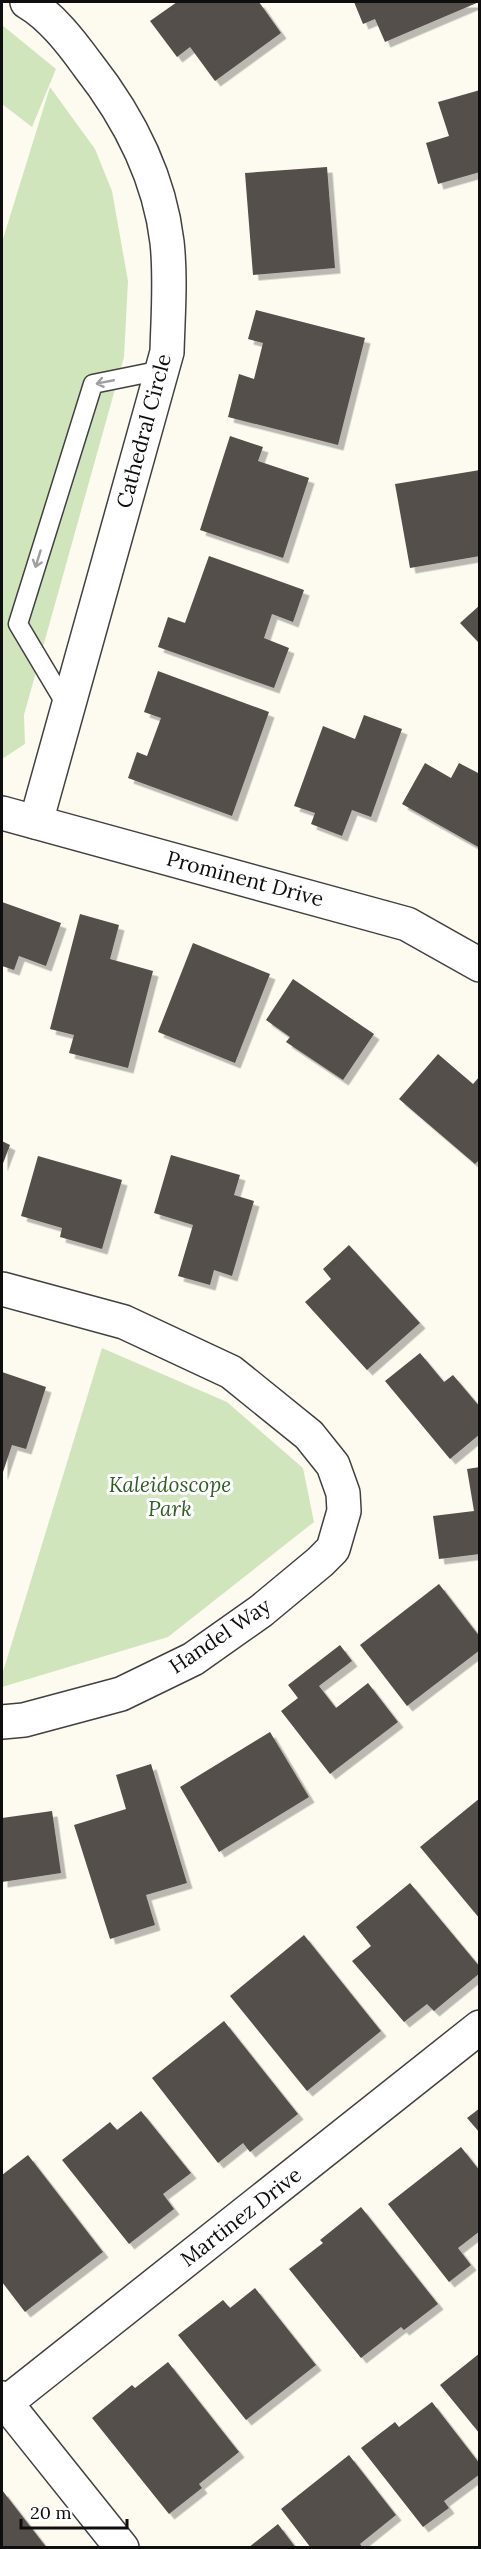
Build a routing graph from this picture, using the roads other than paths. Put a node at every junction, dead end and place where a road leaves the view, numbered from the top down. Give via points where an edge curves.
1 (27, 2) edge
2 (162, 370) junction
3 (68, 708) junction
4 (2, 813) edge
5 (36, 822) junction
6 (480, 965) edge
7 (2, 1288) edge
8 (2, 1722) edge
9 (480, 2028) edge
10 (3, 2402) edge
11 (122, 2547) edge

1 - 2 street, Cathedral Circle via 70,42 109,92 138,140 159,197 167,242 167,352
2 - 3 street, Cathedral Circle
2 -> 3 lane via 93,384 18,624
3 - 5 street, Cathedral Circle
4 - 5 street, Prominent Drive
5 - 6 street, Prominent Drive via 407,924
7 - 8 street, Handel Way via 124,1322 231,1372 309,1435 333,1466 344,1492 344,1511 333,1550 261,1611 194,1659 121,1694 24,1720
9 - 10 street, Martinez Drive
10 - 11 street

